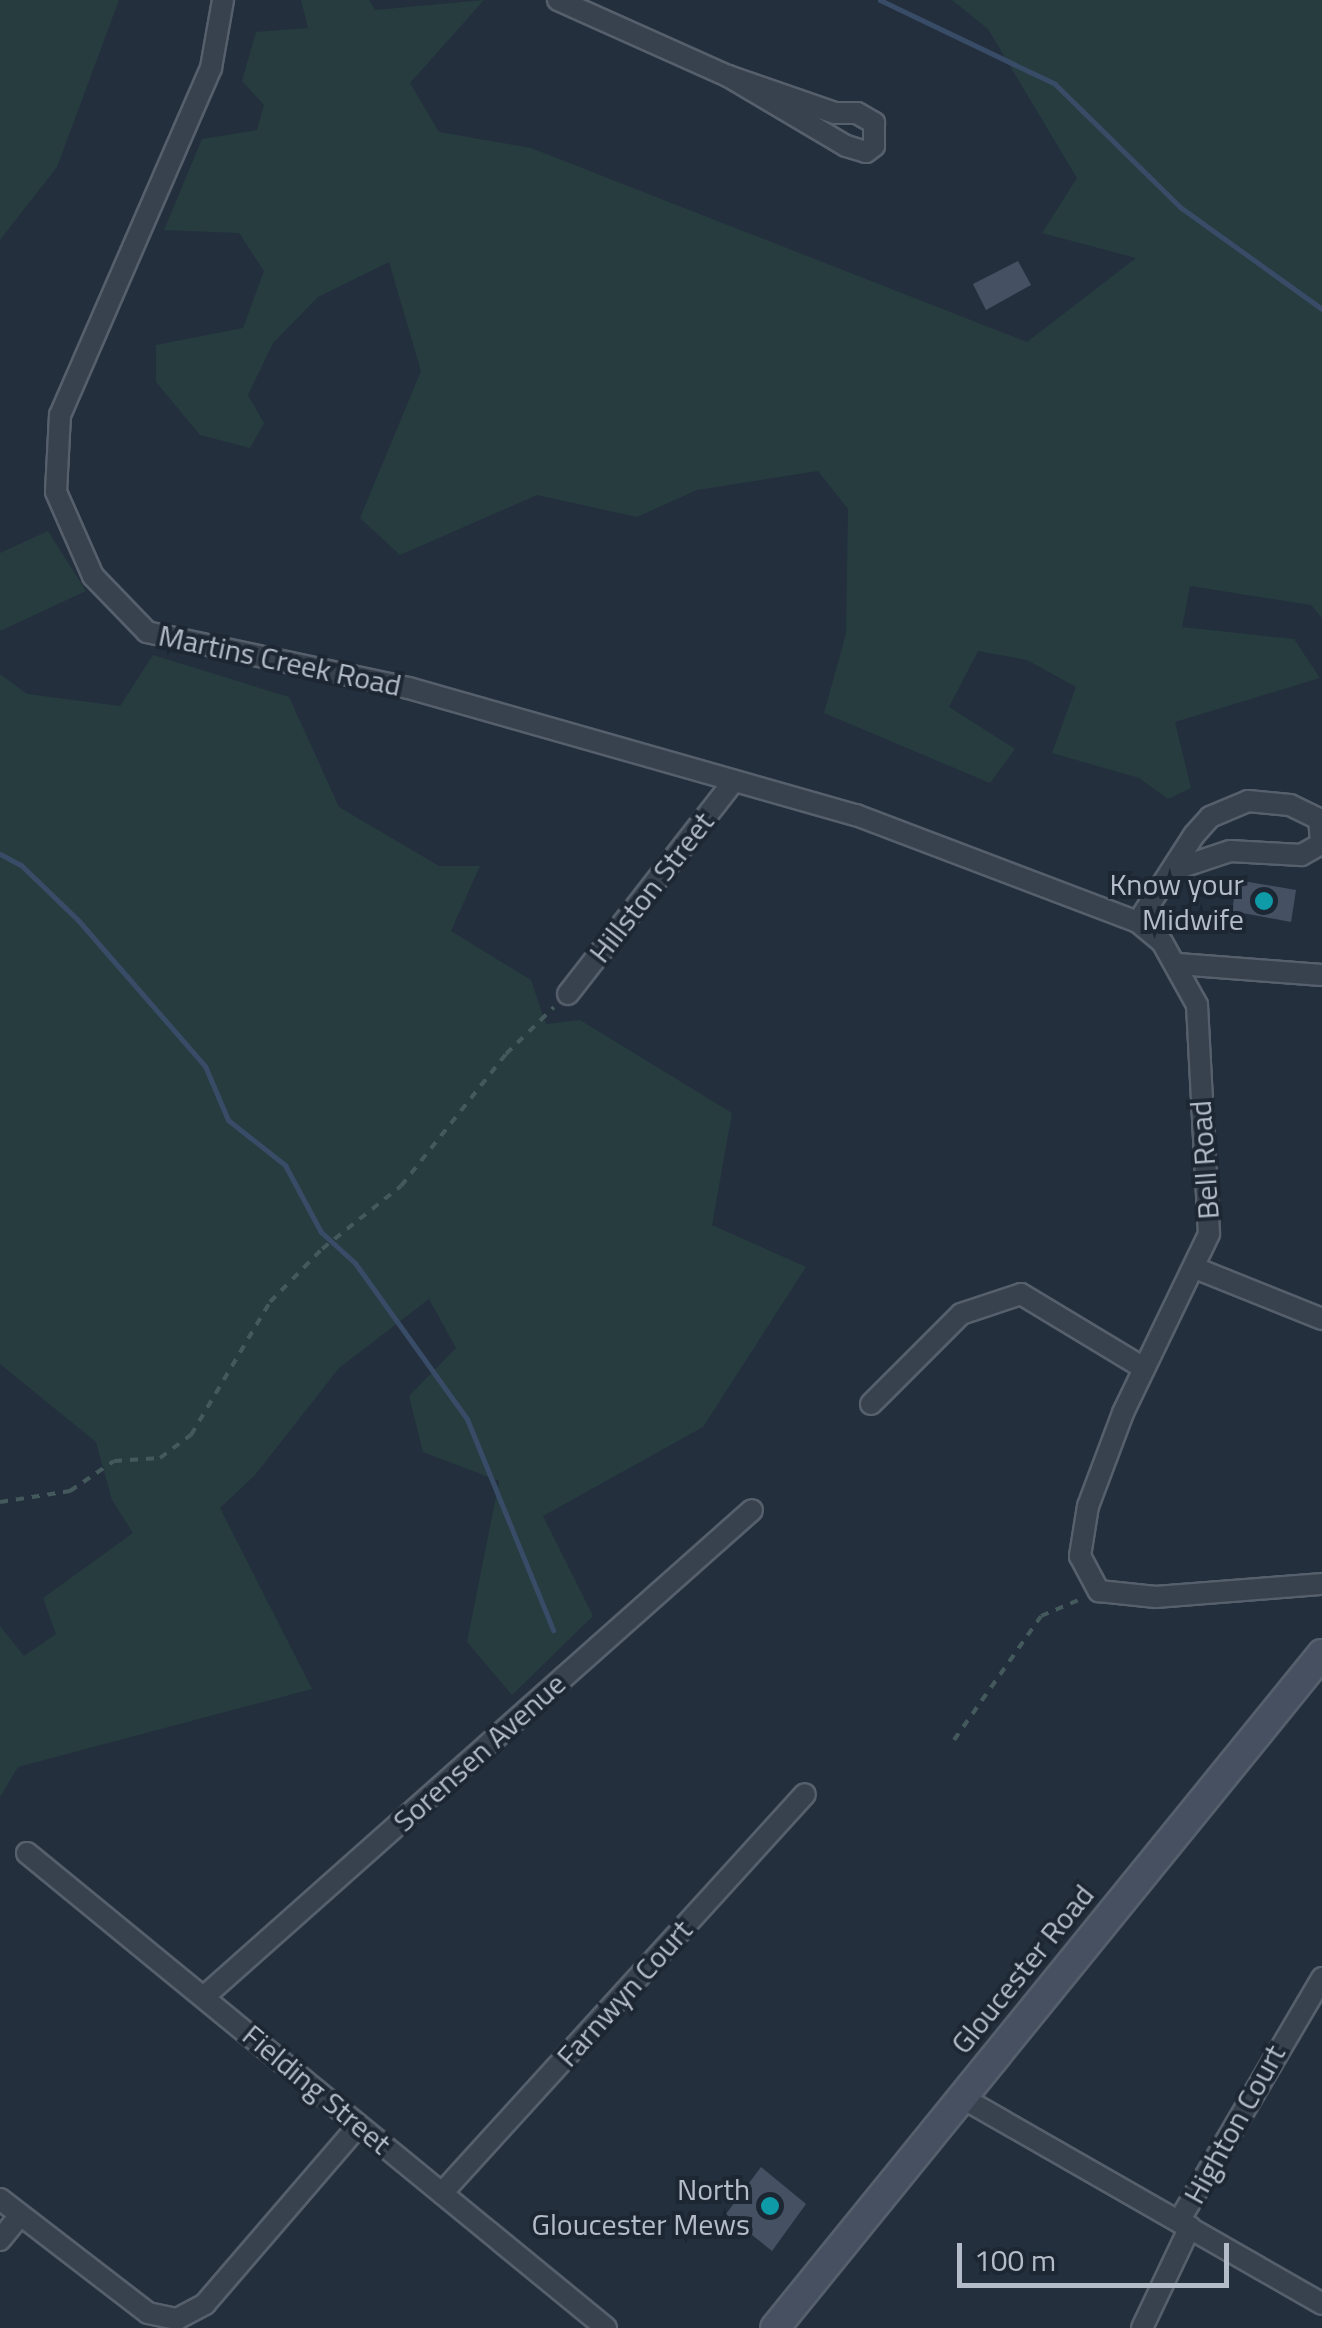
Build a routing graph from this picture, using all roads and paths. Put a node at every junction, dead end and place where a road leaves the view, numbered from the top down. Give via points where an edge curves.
1 (223, 0) edge
2 (558, 0) edge
3 (728, 76) junction
4 (734, 781) junction
5 (1174, 870) junction
6 (1138, 922) junction
7 (1178, 964) junction
8 (1322, 975) edge
9 (568, 994) joint
10 (1195, 1268) junction
11 (1322, 1319) edge
12 (1142, 1367) junction
13 (871, 1404) dead end
14 (0, 1502) edge
15 (752, 1510) dead end
16 (1322, 1584) edge
17 (1099, 1591) junction
18 (1322, 1654) edge
19 (954, 1740) dead end
20 (805, 1794) dead end
21 (27, 1853) dead end
22 (1322, 1978) edge
23 (206, 1995) junction
24 (961, 2097) junction
25 (358, 2126) junction
26 (442, 2193) junction
27 (0, 2199) edge
28 (20, 2216) junction
29 (1185, 2224) junction
30 (0, 2240) edge
31 (1321, 2300) edge
32 (606, 2328) edge
33 (776, 2328) edge
34 (1142, 2328) edge

1 - 4 street, Martins Creek Road via 211,68 60,415 56,492 92,576 147,632 409,688
2 - 3 street
3 - 3 street via 835,112 857,113 874,123 874,146 866,152 846,146
4 - 6 street, Bell Road via 856,815
4 - 9 street, Hillston Street
5 - 5 street via 1210,818 1248,800 1290,806 1318,819 1321,844 1301,856 1230,851
5 - 6 street
6 - 7 street, Bell Road
7 - 8 street
7 - 10 street, Bell Road via 1197,1004 1210,1200 1209,1234
9 - 14 path via 506,1054 401,1186 322,1249 270,1302 191,1435 160,1458 114,1461 70,1491
10 - 11 street
10 - 12 street, Bell Road
12 - 13 street via 1021,1294 961,1314
12 - 17 street, Bell Road via 1088,1506 1080,1556
15 - 23 street, Sorensen Avenue
16 - 17 street via 1156,1597
17 - 19 path via 1041,1616
18 - 24 main road, Gloucester Road
20 - 26 street, Farnwyn Court
21 - 23 street, Fielding Street
22 - 29 street, Highton Court
23 - 25 street, Fielding Street
24 - 29 street
24 - 33 main road, Gloucester Road
25 - 26 street, Fielding Street
25 - 28 street via 206,2304 178,2320 148,2313
26 - 32 street, Fielding Street
27 - 28 street
28 - 30 street
29 - 31 street
29 - 34 street, Highton Court

